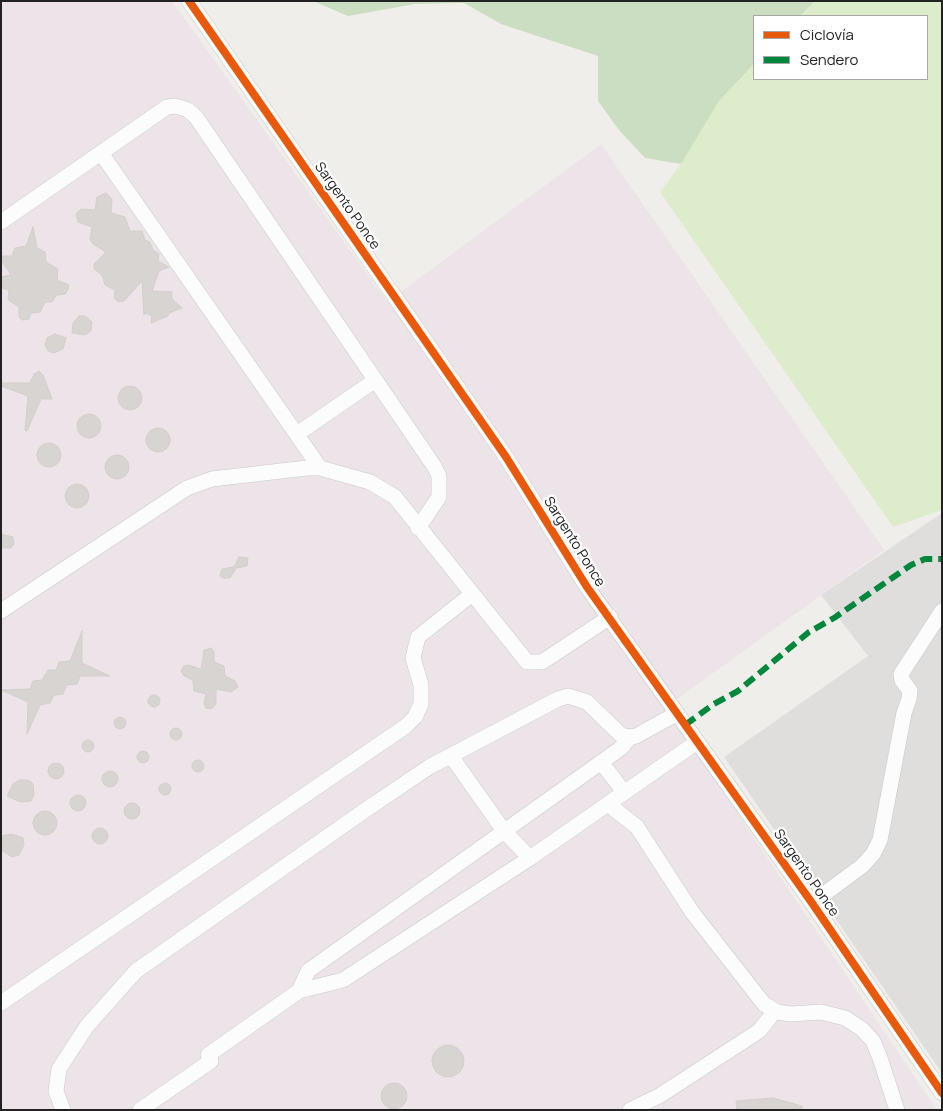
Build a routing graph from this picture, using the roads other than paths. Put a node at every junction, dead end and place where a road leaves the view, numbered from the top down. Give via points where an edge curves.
1 (189, 1) edge
2 (101, 153) junction
3 (1, 222) edge
4 (374, 381) junction
5 (297, 434) junction
6 (320, 468) junction
7 (418, 528) junction
8 (472, 594) junction
9 (1, 611) edge
10 (942, 611) edge
11 (610, 618) junction
12 (676, 714) junction
13 (630, 737) junction
14 (697, 742) junction
15 (451, 756) junction
16 (601, 762) junction
17 (624, 792) junction
18 (608, 804) junction
19 (504, 831) junction
20 (530, 858) junction
21 (812, 903) junction
22 (299, 991) junction
23 (1, 1003) edge
24 (775, 1011) junction
25 (942, 1093) edge
26 (63, 1110) edge
27 (140, 1110) edge
28 (630, 1110) edge
29 (897, 1110) edge

1 - 11 street, Sargento Ponce via 506,457 587,588
2 - 3 street
2 - 4 street via 166,107 176,106 192,113
2 - 5 street
4 - 5 street
4 - 7 street via 439,476 439,497
5 - 6 street
6 - 7 street via 385,489
6 - 9 street via 198,483 154,507
7 - 8 street
8 - 11 street via 520,655 535,664
8 - 23 street via 418,637 413,658 421,685 421,704 406,726
10 - 21 street via 901,674 910,692 880,840 862,866
11 - 12 street, Sargento Ponce
12 - 13 street
12 - 14 street, Sargento Ponce
13 - 15 street via 622,735 586,702 568,696 558,698
13 - 16 street
14 - 17 street
14 - 21 street, Sargento Ponce
15 - 19 street
15 - 26 street via 361,813 136,971 87,1026 59,1069 56,1091
16 - 17 street
16 - 19 street
17 - 18 street
18 - 20 street
18 - 24 street via 637,827 692,912 764,1004
19 - 20 street
19 - 22 street via 308,971
20 - 22 street via 343,980
21 - 25 street, Sargento Ponce
22 - 27 street via 208,1055 211,1061
24 - 28 street via 759,1031 659,1096
24 - 29 street via 792,1014 821,1012 845,1018 862,1029 880,1058

